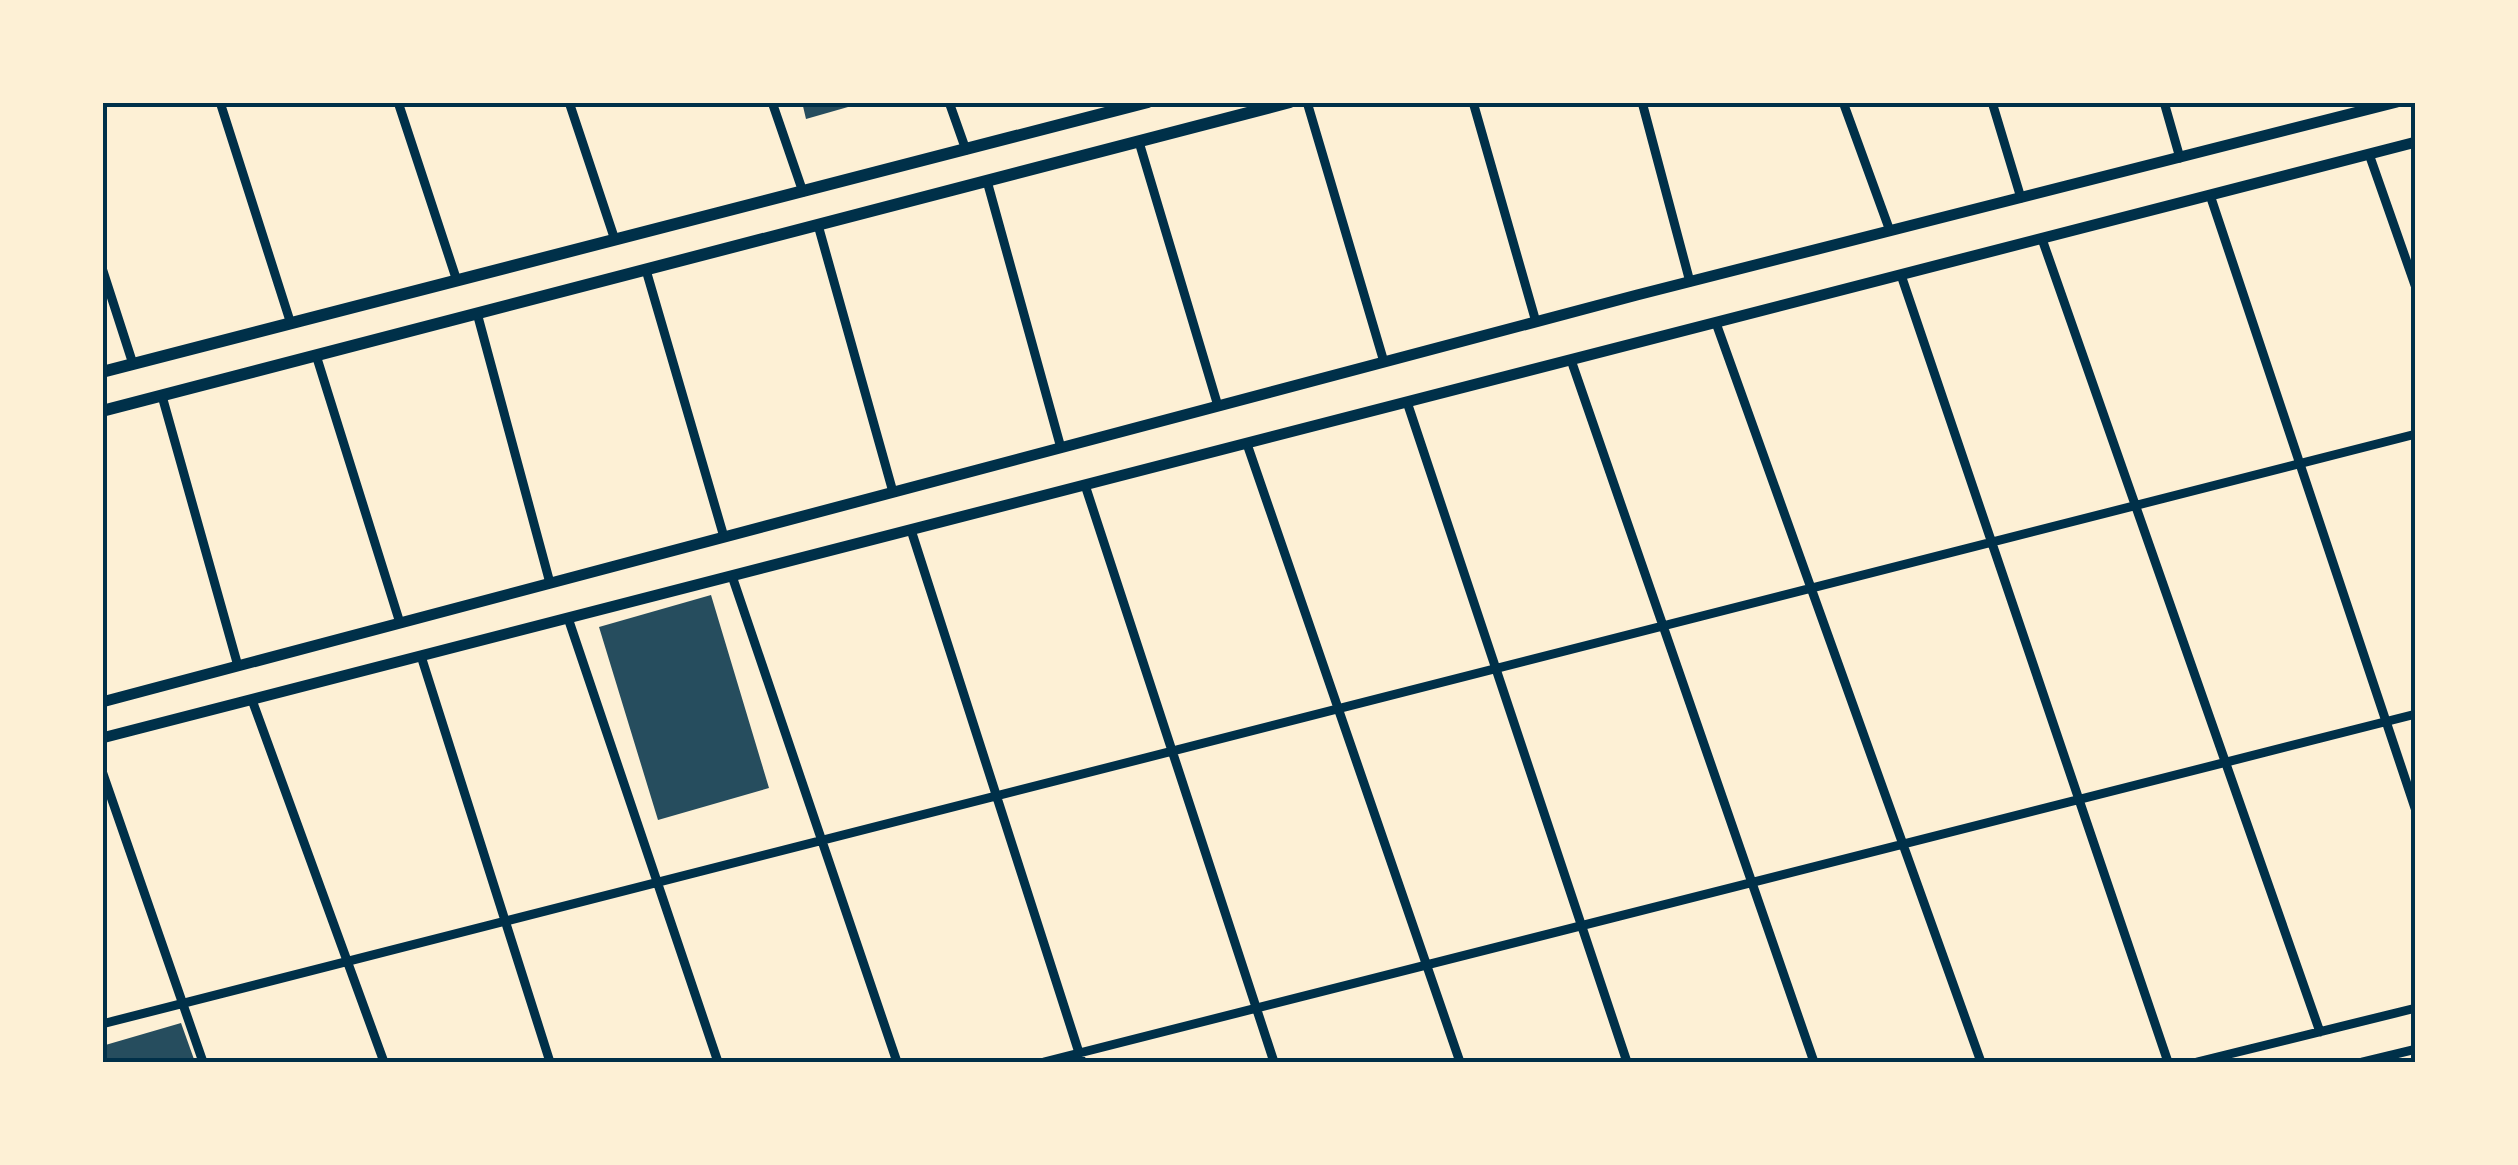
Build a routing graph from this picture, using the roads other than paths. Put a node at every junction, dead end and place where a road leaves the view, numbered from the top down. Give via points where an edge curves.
1 (220, 102) edge
2 (398, 102) edge
3 (569, 102) edge
4 (772, 102) edge
5 (949, 102) edge
6 (1148, 102) edge
7 (1290, 102) edge
8 (1307, 102) edge
9 (1473, 102) edge
10 (1642, 102) edge
11 (1843, 102) edge
12 (1992, 102) edge
13 (2164, 102) edge
14 (2397, 102) edge
15 (1120, 106) edge
16 (2351, 108) edge
17 (1139, 142) junction
18 (2416, 142) edge
19 (966, 150) junction
20 (2369, 154) junction
21 (2180, 158) junction
22 (987, 181) junction
23 (803, 192) junction
24 (2210, 195) junction
25 (2020, 198) junction
26 (818, 225) junction
27 (1890, 231) junction
28 (2042, 238) junction
29 (614, 240) junction
30 (102, 268) edge
31 (646, 270) junction
32 (1902, 275) junction
33 (457, 281) junction
34 (1690, 282) junction
35 (2416, 288) edge
36 (477, 314) junction
37 (1536, 322) junction
38 (1716, 322) junction
39 (290, 324) junction
40 (316, 355) junction
41 (1571, 360) junction
42 (1384, 362) junction
43 (133, 364) junction
44 (102, 372) edge
45 (162, 396) junction
46 (1407, 402) junction
47 (1218, 406) junction
48 (102, 411) edge
49 (2416, 434) edge
50 (1247, 444) junction
51 (1061, 448) junction
52 (2299, 464) junction
53 (1085, 485) junction
54 (893, 492) junction
55 (2136, 505) junction
56 (910, 530) junction
57 (724, 537) junction
58 (1992, 542) junction
59 (732, 576) junction
60 (550, 583) junction
61 (1811, 588) junction
62 (568, 618) junction
63 (400, 623) junction
64 (1663, 626) junction
65 (421, 656) junction
66 (238, 666) junction
67 (1496, 668) junction
68 (252, 700) junction
69 (102, 702) edge
70 (1338, 708) junction
71 (2416, 714) edge
72 (2386, 721) junction
73 (102, 738) edge
74 (1172, 751) junction
75 (2226, 762) junction
76 (102, 771) edge
77 (996, 796) junction
78 (2079, 799) junction
79 (2416, 812) edge
80 (822, 840) junction
81 (1903, 844) junction
82 (658, 882) junction
83 (1752, 882) junction
84 (505, 921) junction
85 (1582, 926) junction
86 (347, 962) junction
87 (1427, 965) junction
88 (183, 1003) junction
89 (1256, 1008) junction
90 (2416, 1008) edge
91 (102, 1024) edge
92 (2320, 1032) junction
93 (2416, 1049) edge
94 (1081, 1058) edge
95 (203, 1062) edge
96 (384, 1062) edge
97 (550, 1062) edge
98 (718, 1062) edge
99 (897, 1062) edge
100 (1044, 1062) edge
101 (1274, 1062) edge
102 (1460, 1062) edge
103 (1627, 1062) edge
104 (1814, 1062) edge
105 (1982, 1062) edge
106 (2168, 1062) edge
107 (2198, 1062) edge
108 (2362, 1062) edge

1 - 39 street
2 - 33 street
3 - 29 street
4 - 23 street
5 - 19 street
6 - 15 main road
7 - 17 main road
8 - 42 street
9 - 37 street
10 - 34 street
11 - 27 street
12 - 25 street
13 - 21 street
14 - 16 street
15 - 19 main road
16 - 21 street
17 - 22 main road
17 - 47 street
18 - 20 street
19 - 23 main road
20 - 24 street
20 - 35 street
21 - 25 street
22 - 26 main road
22 - 51 street
23 - 29 main road
24 - 28 street
24 - 52 street
25 - 27 street
26 - 31 main road
26 - 54 street
27 - 34 street
28 - 32 street
28 - 55 street
29 - 33 main road
30 - 43 street
31 - 36 main road
31 - 57 street
32 - 38 street
32 - 58 street
33 - 39 main road
34 - 37 street
36 - 40 main road
36 - 60 street
37 - 42 street
38 - 41 street
38 - 61 street
39 - 43 main road
40 - 45 main road
40 - 63 street
41 - 46 street
41 - 64 street
42 - 47 street
43 - 44 main road
45 - 48 main road
45 - 66 street
46 - 50 street
46 - 67 street
47 - 51 street
49 - 52 street
50 - 53 street
50 - 70 street
51 - 54 street
52 - 55 street
52 - 72 street
53 - 56 street
53 - 74 street
54 - 57 street
55 - 58 street
55 - 75 street
56 - 59 street
56 - 77 street
57 - 60 street
58 - 61 street
58 - 78 street
59 - 62 street
59 - 80 street
60 - 63 street
61 - 64 street
61 - 81 street
62 - 65 street
62 - 82 street
63 - 66 street
64 - 67 street
64 - 83 street
65 - 68 street
65 - 84 street
66 - 69 street
67 - 70 street
67 - 85 street
68 - 73 street
68 - 86 street
70 - 74 street
70 - 87 street
71 - 72 street
72 - 75 street
72 - 79 street
74 - 77 street
74 - 89 street
75 - 78 street
75 - 92 street
76 - 88 street
77 - 80 street
77 - 94 street
78 - 81 street
78 - 106 street
80 - 82 street
80 - 99 street
81 - 83 street
81 - 105 street
82 - 84 street
82 - 98 street
83 - 85 street
83 - 104 street
84 - 86 street
84 - 97 street
85 - 87 street
85 - 103 street
86 - 88 street
86 - 96 street
87 - 89 street
87 - 102 street
88 - 91 street
88 - 95 street
89 - 94 street
89 - 101 street
90 - 92 street
92 - 107 street
93 - 108 street
94 - 100 street

